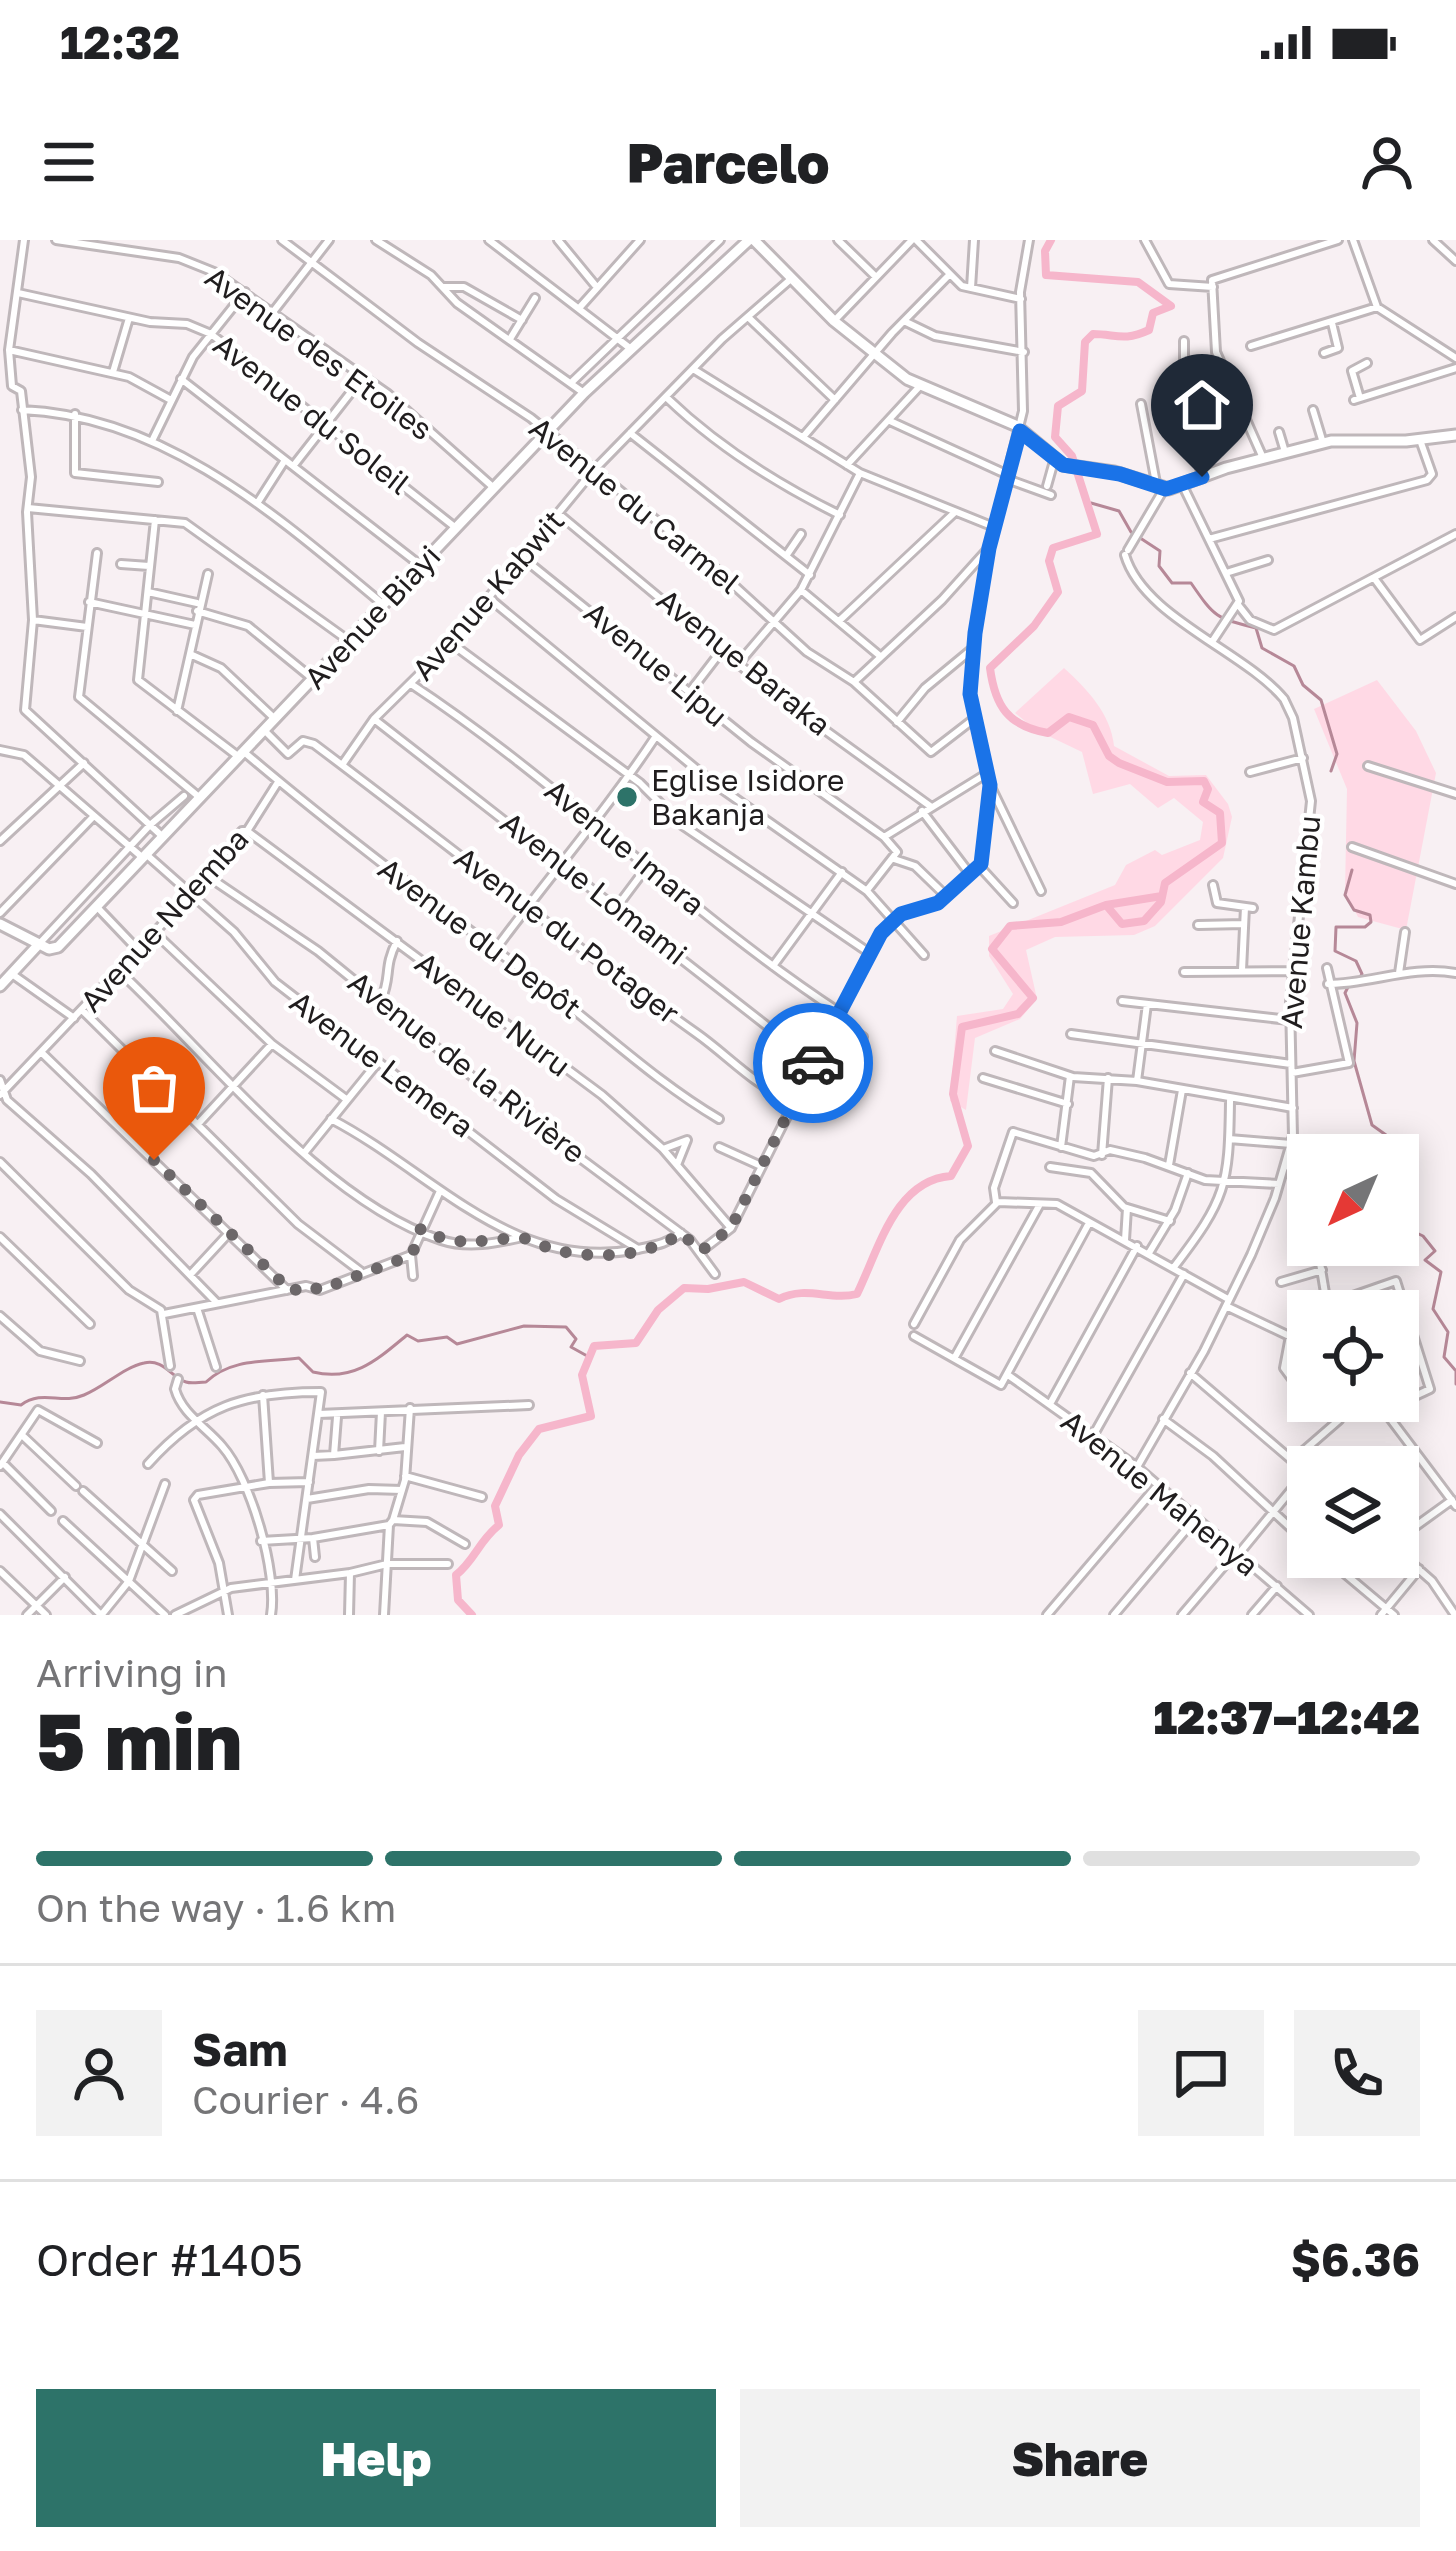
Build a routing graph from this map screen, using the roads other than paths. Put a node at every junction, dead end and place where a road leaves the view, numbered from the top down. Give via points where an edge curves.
1 (24, 240) edge
2 (56, 240) edge
3 (282, 240) edge
4 (329, 240) edge
5 (376, 240) edge
6 (558, 240) edge
7 (640, 240) edge
8 (720, 240) edge
9 (752, 240) edge
10 (838, 240) edge
11 (914, 240) edge
12 (974, 240) edge
13 (1029, 240) edge
14 (1145, 240) edge
15 (1338, 240) edge
16 (1353, 240) edge
17 (1432, 240) edge
18 (486, 241) edge
19 (1326, 243) edge
20 (708, 251) junction
21 (1140, 255) dead end
22 (1456, 261) edge
23 (311, 264) junction
24 (722, 265) junction
25 (1157, 265) junction
26 (949, 274) junction
27 (876, 277) junction
28 (792, 278) junction
29 (1213, 284) junction
30 (595, 285) junction
31 (443, 287) junction
32 (971, 288) junction
33 (245, 292) junction
34 (18, 293) junction
35 (535, 298) dead end
36 (1021, 299) junction
37 (580, 306) junction
38 (1377, 307) junction
39 (647, 309) junction
40 (273, 312) junction
41 (130, 317) junction
42 (748, 317) junction
43 (522, 320) junction
44 (662, 321) junction
45 (834, 321) junction
46 (904, 321) junction
47 (1332, 323) junction
48 (211, 334) junction
49 (619, 337) junction
50 (510, 340) junction
51 (1184, 341) dead end
52 (1251, 346) dead end
53 (631, 349) junction
54 (9, 350) junction
55 (1024, 352) junction
56 (1324, 353) dead end
57 (875, 355) junction
58 (1456, 358) edge
59 (1367, 363) dead end
60 (1456, 368) edge
61 (693, 369) junction
62 (113, 372) junction
63 (362, 377) junction
64 (181, 379) junction
65 (573, 381) junction
66 (0, 386) edge
67 (12, 386) junction
68 (920, 387) junction
69 (584, 393) junction
70 (667, 398) junction
71 (835, 400) junction
72 (172, 401) junction
73 (1142, 404) dead end
74 (22, 410) junction
75 (1313, 410) dead end
76 (74, 414) junction
77 (890, 421) junction
78 (327, 422) junction
79 (1020, 431) junction
80 (1279, 432) dead end
81 (630, 433) junction
82 (546, 435) junction
83 (1456, 435) edge
84 (803, 437) junction
85 (1420, 440) junction
86 (152, 441) junction
87 (1323, 442) junction
88 (1285, 452) junction
89 (1262, 458) junction
90 (285, 459) junction
91 (1060, 464) junction
92 (294, 465) junction
93 (847, 465) junction
94 (593, 471) junction
95 (860, 473) junction
96 (1007, 477) junction
97 (1202, 477) junction
98 (158, 482) dead end
99 (1182, 484) junction
100 (1160, 487) junction
101 (494, 488) junction
102 (258, 502) junction
103 (28, 508) junction
104 (954, 513) junction
105 (560, 515) junction
106 (840, 515) junction
107 (155, 520) junction
108 (994, 526) junction
109 (456, 528) junction
110 (800, 534) dead end
111 (1456, 534) edge
112 (1209, 539) junction
113 (989, 548) junction
114 (97, 553) dead end
115 (786, 556) junction
116 (523, 558) junction
117 (1268, 560) dead end
118 (122, 564) dead end
119 (420, 565) junction
120 (149, 566) junction
121 (1226, 573) junction
122 (208, 574) dead end
123 (810, 575) junction
124 (1374, 578) junction
125 (801, 590) junction
126 (148, 592) junction
127 (488, 598) junction
128 (88, 602) junction
129 (384, 605) junction
130 (1239, 606) junction
131 (197, 607) junction
132 (145, 617) junction
133 (1456, 617) edge
134 (33, 620) junction
135 (774, 622) junction
136 (839, 622) junction
137 (195, 625) junction
138 (87, 628) junction
139 (349, 641) junction
140 (1212, 642) junction
141 (451, 643) junction
142 (974, 648) junction
143 (722, 650) junction
144 (190, 654) junction
145 (880, 656) junction
146 (738, 664) junction
147 (314, 679) junction
148 (854, 682) junction
149 (411, 684) junction
150 (689, 693) junction
151 (177, 711) junction
152 (275, 718) junction
153 (975, 718) junction
154 (374, 719) junction
155 (898, 722) junction
156 (265, 730) junction
157 (656, 736) junction
158 (0, 750) edge
159 (242, 754) junction
160 (1303, 758) junction
161 (84, 763) junction
162 (342, 765) junction
163 (1367, 766) dead end
164 (1250, 772) dead end
165 (986, 774) junction
166 (630, 776) junction
167 (278, 782) junction
168 (990, 785) junction
169 (57, 787) junction
170 (1456, 794) edge
171 (184, 796) dead end
172 (200, 797) junction
173 (931, 806) junction
174 (922, 811) junction
175 (92, 818) junction
176 (592, 820) junction
177 (150, 825) junction
178 (247, 831) junction
179 (163, 837) junction
180 (884, 837) junction
181 (0, 841) edge
182 (129, 847) junction
183 (1352, 847) dead end
184 (145, 856) junction
185 (894, 859) junction
186 (558, 862) junction
187 (981, 864) junction
188 (646, 868) junction
189 (842, 872) junction
190 (970, 874) junction
191 (206, 875) junction
192 (1456, 884) edge
193 (1214, 885) dead end
194 (867, 891) junction
195 (1041, 891) dead end
196 (191, 894) junction
197 (946, 896) junction
198 (1013, 903) dead end
199 (97, 907) junction
200 (526, 908) junction
201 (616, 908) junction
202 (0, 913) edge
203 (809, 914) junction
204 (895, 919) junction
205 (0, 924) edge
206 (1244, 924) junction
207 (1198, 925) dead end
208 (155, 932) junction
209 (1405, 932) dead end
210 (398, 941) junction
211 (39, 944) junction
212 (138, 950) junction
213 (495, 950) junction
214 (868, 952) junction
215 (924, 956) dead end
216 (772, 967) junction
217 (1327, 968) dead end
218 (118, 970) junction
219 (1242, 970) junction
220 (1292, 971) junction
221 (1184, 972) dead end
222 (1399, 973) junction
223 (1456, 973) edge
224 (12, 974) junction
225 (1328, 984) junction
226 (0, 986) edge
227 (381, 1000) junction
228 (1122, 1000) dead end
229 (1147, 1004) junction
230 (82, 1010) junction
231 (837, 1015) junction
232 (74, 1018) junction
233 (1289, 1020) junction
234 (1071, 1034) dead end
235 (1143, 1043) junction
236 (272, 1044) junction
237 (994, 1051) dead end
238 (42, 1053) junction
239 (816, 1056) junction
240 (857, 1058) dead end
241 (379, 1061) junction
242 (1291, 1069) junction
243 (1070, 1076) junction
244 (982, 1078) dead end
245 (1108, 1078) junction
246 (0, 1080) edge
247 (1137, 1081) junction
248 (237, 1085) junction
249 (1182, 1090) junction
250 (2, 1092) edge
251 (346, 1100) junction
252 (1229, 1100) junction
253 (794, 1101) junction
254 (1068, 1104) junction
255 (1293, 1108) junction
256 (332, 1118) junction
257 (719, 1119) dead end
258 (199, 1123) junction
259 (1291, 1134) edge
260 (1229, 1139) junction
261 (1061, 1147) junction
262 (719, 1148) dead end
263 (663, 1149) junction
264 (1287, 1151) edge
265 (305, 1152) junction
266 (1102, 1155) junction
267 (1287, 1157) edge
268 (0, 1162) edge
269 (677, 1165) junction
270 (1169, 1165) junction
271 (761, 1166) junction
272 (1050, 1167) dead end
273 (1187, 1174) junction
274 (1287, 1176) edge
275 (1280, 1180) junction
276 (1227, 1183) junction
277 (440, 1191) junction
278 (995, 1202) junction
279 (1040, 1204) junction
280 (1126, 1208) junction
281 (1170, 1221) junction
282 (1089, 1223) junction
283 (421, 1228) junction
284 (731, 1228) junction
285 (229, 1233) junction
286 (681, 1233) junction
287 (0, 1237) edge
288 (523, 1237) junction
289 (1125, 1240) junction
290 (1137, 1246) junction
291 (638, 1249) junction
292 (701, 1251) junction
293 (1149, 1252) junction
294 (412, 1255) junction
295 (1321, 1266) joint
296 (1174, 1268) junction
297 (360, 1271) junction
298 (191, 1274) junction
299 (715, 1274) dead end
300 (1184, 1274) junction
301 (412, 1276) dead end
302 (1282, 1282) dead end
303 (287, 1290) junction
304 (1324, 1290) edge
305 (1373, 1290) edge
306 (1399, 1290) edge
307 (1227, 1302) junction
308 (217, 1303) junction
309 (197, 1308) junction
310 (164, 1314) junction
311 (0, 1316) edge
312 (90, 1324) dead end
313 (914, 1324) dead end
314 (1287, 1334) edge
315 (914, 1336) dead end
316 (1419, 1357) edge
317 (955, 1358) junction
318 (80, 1361) dead end
319 (170, 1366) dead end
320 (216, 1367) dead end
321 (1190, 1373) junction
322 (1008, 1375) junction
323 (178, 1379) dead end
324 (1419, 1394) edge
325 (262, 1395) junction
326 (1050, 1404) junction
327 (529, 1405) dead end
328 (410, 1408) junction
329 (381, 1412) junction
330 (320, 1414) junction
331 (337, 1417) junction
332 (1163, 1419) junction
333 (196, 1420) junction
334 (1337, 1422) edge
335 (1394, 1422) edge
336 (1094, 1435) junction
337 (24, 1437) junction
338 (97, 1443) dead end
339 (1309, 1446) edge
340 (405, 1448) junction
341 (379, 1450) junction
342 (334, 1455) junction
343 (1287, 1455) edge
344 (313, 1456) junction
345 (2, 1464) edge
346 (148, 1464) dead end
347 (1137, 1467) junction
348 (405, 1476) junction
349 (309, 1482) junction
350 (269, 1483) junction
351 (165, 1484) dead end
352 (1157, 1486) junction
353 (244, 1489) junction
354 (402, 1490) junction
355 (482, 1497) dead end
356 (1287, 1497) edge
357 (307, 1499) junction
358 (1454, 1503) edge
359 (51, 1511) dead end
360 (1274, 1512) junction
361 (0, 1514) edge
362 (1195, 1519) junction
363 (63, 1521) dead end
364 (391, 1522) junction
365 (1287, 1524) edge
366 (1419, 1526) edge
367 (313, 1538) junction
368 (298, 1539) junction
369 (261, 1541) junction
370 (141, 1542) junction
371 (465, 1544) dead end
372 (1236, 1555) junction
373 (315, 1558) dead end
374 (387, 1564) junction
375 (448, 1564) dead end
376 (1419, 1569) edge
377 (0, 1571) edge
378 (172, 1571) dead end
379 (350, 1573) junction
380 (65, 1577) junction
381 (1348, 1578) edge
382 (1412, 1578) edge
383 (295, 1580) junction
384 (129, 1581) junction
385 (274, 1584) junction
386 (1277, 1586) junction
387 (224, 1594) junction
388 (38, 1607) junction
389 (1384, 1611) edge
390 (102, 1614) edge
391 (27, 1615) edge
392 (46, 1615) edge
393 (165, 1615) edge
394 (175, 1615) edge
395 (228, 1615) edge
396 (271, 1615) edge
397 (349, 1615) edge
398 (384, 1615) edge
399 (1047, 1615) edge
400 (1114, 1615) edge
401 (1182, 1615) edge
402 (1252, 1615) edge
403 (1309, 1615) edge
404 (1394, 1615) edge
405 (1455, 1615) edge

1 - 34 street
2 - 33 street, Avenue des Etoiles via 178,258
3 - 23 street, Avenue du Carmel
4 - 23 street
5 - 31 street
6 - 30 street
7 - 30 street
8 - 20 street
9 - 24 street, Avenue Biayi
9 - 28 street
10 - 27 street
11 - 26 street
11 - 27 street
12 - 32 street
13 - 36 street
14 - 25 street
15 - 19 street
16 - 38 street
17 - 22 street
18 - 37 street
19 - 29 street
20 - 24 street
20 - 39 street
21 - 25 street
23 - 40 street
23 - 82 street, Avenue du Carmel
24 - 44 street, Avenue Biayi
25 - 29 street via 1171,284
26 - 32 street
26 - 46 street
27 - 45 street
28 - 42 street, Avenue Kabwit
28 - 45 street
29 - 89 street via 1216,352
30 - 37 street
31 - 43 street via 464,287
31 - 50 street
32 - 36 street
33 - 40 street, Avenue des Etoiles
33 - 48 street
34 - 41 street, Avenue du Soleil
34 - 54 street
35 - 43 street
36 - 55 street
37 - 49 street
38 - 47 street
38 - 58 street
39 - 44 street
39 - 49 street
40 - 63 street, Avenue des Etoiles
41 - 48 street, Avenue du Soleil
41 - 62 street
42 - 61 street, Avenue Kabwit
42 - 71 street
43 - 50 street
44 - 53 street, Avenue Biayi
45 - 57 street
46 - 55 street via 935,336
46 - 57 street
47 - 52 street
47 - 56 street via 1339,348
48 - 64 street
48 - 78 street, Avenue du Soleil
49 - 53 street
49 - 65 street
50 - 65 street
51 - 97 street via 1184,392
53 - 69 street, Avenue Biayi
54 - 62 street
54 - 67 street
55 - 79 street
57 - 68 street
57 - 71 street
59 - 60 street via 1352,371 1357,399
61 - 70 street, Avenue Kabwit
61 - 84 street
62 - 72 street
63 - 78 street
63 - 101 street, Avenue des Etoiles
64 - 72 street
64 - 90 street
65 - 69 street
66 - 67 street
67 - 74 street via 21,389
68 - 77 street
68 - 79 street
69 - 82 street, Avenue Biayi
70 - 81 street, Avenue Kabwit
70 - 106 street via 775,479
71 - 84 street
72 - 86 street
73 - 100 street
74 - 76 street
74 - 103 street
75 - 87 street
76 - 86 street
76 - 98 street via 75,473
77 - 93 street
77 - 96 street
78 - 92 street
78 - 109 street, Avenue du Soleil
79 - 91 street
79 - 96 street
80 - 88 street
81 - 94 street, Avenue Kabwit
81 - 115 street
82 - 94 street, Avenue du Carmel
82 - 101 street, Avenue Biayi
83 - 85 street
84 - 93 street
85 - 87 street
85 - 112 street via 1427,480
86 - 102 street
87 - 88 street
88 - 89 street
89 - 97 street
90 - 92 street
90 - 102 street
91 - 96 street via 1049,490
91 - 100 street
92 - 119 street
93 - 95 street
94 - 105 street, Avenue Kabwit
94 - 135 street, Avenue du Carmel
95 - 104 street
95 - 106 street
96 - 108 street
97 - 99 street
99 - 100 street
99 - 112 street
100 - 140 street, Avenue Kambu via 1126,552 1142,585
101 - 109 street, Avenue Biayi
102 - 129 street
103 - 107 street
103 - 134 street
104 - 108 street
104 - 136 street
105 - 116 street, Avenue Kabwit
105 - 143 street, Avenue Baraka
106 - 123 street
107 - 120 street
107 - 139 street via 193,527
108 - 113 street
109 - 119 street, Avenue Biayi
110 - 115 street
111 - 124 street
112 - 121 street
113 - 142 street
113 - 145 street
114 - 128 street
115 - 123 street
116 - 127 street, Avenue Kabwit
116 - 150 street, Avenue Lipu
117 - 121 street
118 - 120 street
119 - 129 street, Avenue Biayi
120 - 126 street
121 - 130 street
122 - 131 street
123 - 125 street
124 - 130 street via 1272,630
124 - 133 street via 1421,641
125 - 135 street
125 - 136 street
126 - 131 street
126 - 132 street
127 - 141 street, Avenue Kabwit
127 - 157 street
128 - 132 street
128 - 138 street
129 - 139 street, Avenue Biayi
130 - 140 street
131 - 137 street
131 - 147 street via 248,626
132 - 137 street
132 - 151 street, Avenue du Depôt via 138,680
134 - 138 street
134 - 161 street via 25,711
135 - 146 street
135 - 148 street, Avenue du Carmel
136 - 145 street
137 - 144 street
138 - 172 street via 79,697
139 - 147 street, Avenue Biayi
140 - 160 street, Avenue Kambu via 1284,699
141 - 149 street, Avenue Kabwit
141 - 166 street
142 - 153 street
142 - 155 street via 929,683
143 - 146 street, Avenue Baraka
143 - 150 street
144 - 151 street
144 - 152 street via 217,665
145 - 148 street
146 - 173 street, Avenue Baraka
147 - 152 street, Avenue Biayi
148 - 155 street, Avenue du Carmel
149 - 154 street, Avenue Kabwit
149 - 176 street, Avenue Imara
150 - 180 street, Avenue Lipu
151 - 159 street, Avenue du Depôt
152 - 156 street, Avenue Biayi
153 - 155 street, Avenue du Carmel via 933,753
153 - 165 street
154 - 162 street, Avenue Kabwit
154 - 186 street, Avenue Lomami
156 - 159 street, Avenue Biayi
156 - 162 street via 288,754 308,742
157 - 166 street
157 - 189 street
158 - 169 street, Avenue Lemera via 24,755
159 - 167 street, Avenue du Depôt
159 - 172 street, Avenue Biayi
160 - 164 street
160 - 220 street, Avenue Kambu via 1310,817
161 - 169 street
161 - 177 street
162 - 200 street, Avenue du Potager
163 - 170 street
165 - 168 street
165 - 173 street
166 - 176 street
166 - 203 street via 675,820
167 - 178 street, Avenue Ndemba
167 - 213 street, Avenue du Depôt
168 - 187 street
168 - 195 street
169 - 175 street, Avenue Lemera
169 - 181 street
171 - 177 street
172 - 179 street, Avenue Biayi
173 - 174 street
174 - 180 street
174 - 190 street
175 - 182 street, Avenue Lemera
175 - 202 street
176 - 186 street
176 - 188 street, Avenue Imara
177 - 179 street
177 - 182 street
178 - 191 street, Avenue Ndemba
178 - 210 street, Avenue Nuru
179 - 184 street, Avenue Biayi
180 - 185 street, Avenue Lipu via 897,851
182 - 184 street, Avenue Lemera
182 - 211 street
183 - 192 street
184 - 196 street, Avenue Lemera
184 - 199 street, Avenue Biayi
185 - 194 street
185 - 197 street via 915,866
186 - 200 street
186 - 201 street, Avenue Lomami
187 - 190 street
187 - 198 street
188 - 201 street
188 - 216 street, Avenue Imara
189 - 194 street
189 - 203 street
190 - 197 street
191 - 196 street, Avenue Ndemba
191 - 227 street, Avenue de la Rivière
193 - 206 street via 1217,903 1249,908
194 - 204 street
196 - 208 street, Avenue Ndemba
196 - 241 street, Avenue Lemera via 275,982
197 - 204 street
199 - 211 street, Avenue Biayi via 56,949
199 - 212 street
200 - 213 street
200 - 253 street, Avenue du Potager via 759,1086
201 - 239 street, Avenue Lomami
203 - 214 street
203 - 216 street
204 - 214 street
204 - 215 street
205 - 211 street
206 - 207 street
206 - 219 street
208 - 212 street, Avenue Ndemba
208 - 236 street
209 - 222 street
210 - 227 street via 385,964
210 - 263 street, Avenue Nuru
211 - 224 street, Avenue Biayi
212 - 218 street, Avenue Ndemba
213 - 257 street, Avenue du Depôt
214 - 231 street
216 - 231 street, Avenue Imara
217 - 225 street
218 - 230 street, Avenue Ndemba
218 - 248 street
219 - 220 street
219 - 221 street
220 - 233 street, Avenue Kambu
222 - 223 street
222 - 225 street
224 - 226 street, Avenue Biayi
224 - 232 street
225 - 242 street via 1349,1063
227 - 286 street, Avenue de la Rivière
228 - 229 street
229 - 233 street
229 - 235 street
230 - 232 street, Avenue Ndemba
230 - 258 street
231 - 239 street
231 - 240 street via 863,1037
232 - 238 street, Avenue Ndemba
233 - 242 street, Avenue Kambu
234 - 235 street
235 - 242 street
235 - 247 street
236 - 248 street
236 - 251 street
237 - 243 street
238 - 250 street, Avenue Ndemba
238 - 285 street
239 - 253 street
241 - 251 street
241 - 291 street, Avenue Lemera via 573,1211
242 - 255 street, Avenue Kambu
243 - 245 street
243 - 254 street
244 - 254 street
245 - 247 street
245 - 266 street
246 - 250 street
247 - 249 street
248 - 258 street
248 - 265 street
249 - 252 street
249 - 270 street
250 - 298 street
251 - 256 street
252 - 255 street
252 - 260 street
253 - 271 street
254 - 261 street
255 - 259 street, Avenue Kambu
256 - 265 street
256 - 277 street
258 - 297 street via 298,1225
260 - 264 street
260 - 276 street
261 - 266 street
261 - 278 street via 1013,1131
262 - 271 street
263 - 269 street
263 - 269 street, Avenue Nuru via 687,1141
265 - 283 street via 360,1202
266 - 270 street via 1110,1150
267 - 275 street
268 - 310 street via 129,1290
269 - 284 street, Avenue Nuru
270 - 273 street
271 - 284 street
272 - 280 street via 1091,1173
273 - 276 street
273 - 281 street
274 - 275 street
275 - 276 street
275 - 307 street
276 - 296 street
277 - 283 street
277 - 288 street
278 - 279 street
278 - 313 street via 960,1240
279 - 282 street via 1057,1204
279 - 317 street
280 - 281 street
280 - 289 street
281 - 293 street
282 - 289 street
282 - 322 street
283 - 288 street via 468,1245
283 - 294 street
284 - 292 street
285 - 298 street
285 - 303 street
286 - 291 street
286 - 292 street, Avenue de la Rivière
287 - 312 street
288 - 291 street via 595,1256
289 - 290 street
290 - 293 street
290 - 326 street
292 - 299 street, Avenue de la Rivière
293 - 296 street
294 - 297 street
294 - 301 street
295 - 302 street
295 - 304 street
296 - 300 street
297 - 303 street via 320,1290
298 - 308 street
300 - 307 street
300 - 336 street
303 - 308 street
305 - 306 street via 1396,1281
307 - 314 street
307 - 321 street
308 - 309 street
309 - 310 street
309 - 320 street
310 - 319 street
311 - 318 street via 37,1350
315 - 317 street
316 - 324 street via 1430,1389
317 - 322 street, Avenue Mahenya via 1001,1385
321 - 332 street
321 - 343 street
322 - 326 street, Avenue Mahenya
323 - 333 street via 176,1396
325 - 330 street via 321,1392
325 - 333 street
325 - 350 street
326 - 336 street, Avenue Mahenya
327 - 328 street
328 - 329 street
328 - 340 street
329 - 331 street
329 - 341 street
330 - 331 street
330 - 344 street
331 - 342 street
332 - 347 street
332 - 360 street
333 - 346 street
333 - 353 street via 226,1450
334 - 339 street
335 - 358 street
336 - 347 street, Avenue Mahenya
337 - 338 street via 40,1410
337 - 345 street
337 - 370 street
340 - 341 street
340 - 348 street
341 - 342 street
342 - 344 street
344 - 349 street
345 - 359 street
347 - 352 street, Avenue Mahenya
348 - 354 street
348 - 355 street
349 - 350 street
349 - 357 street
350 - 353 street
351 - 370 street
352 - 362 street, Avenue Mahenya
352 - 399 street
353 - 369 street
353 - 387 street via 194,1501
354 - 357 street
354 - 364 street
356 - 360 street
357 - 368 street
358 - 366 street
360 - 365 street
360 - 372 street
361 - 380 street
362 - 372 street, Avenue Mahenya
362 - 400 street
363 - 384 street
364 - 367 street
364 - 371 street via 427,1522
364 - 374 street
367 - 368 street
367 - 373 street
368 - 369 street
368 - 383 street
369 - 385 street
370 - 378 street
370 - 384 street
372 - 386 street, Avenue Mahenya
372 - 401 street
374 - 375 street
374 - 379 street
374 - 398 street
376 - 405 street
377 - 388 street
379 - 383 street
379 - 397 street
380 - 388 street
380 - 390 street
381 - 389 street
382 - 389 street
383 - 385 street
384 - 390 street
384 - 393 street
385 - 387 street
385 - 396 street
386 - 402 street
386 - 403 street, Avenue Mahenya
387 - 394 street
387 - 395 street
388 - 391 street
388 - 392 street
389 - 404 street

